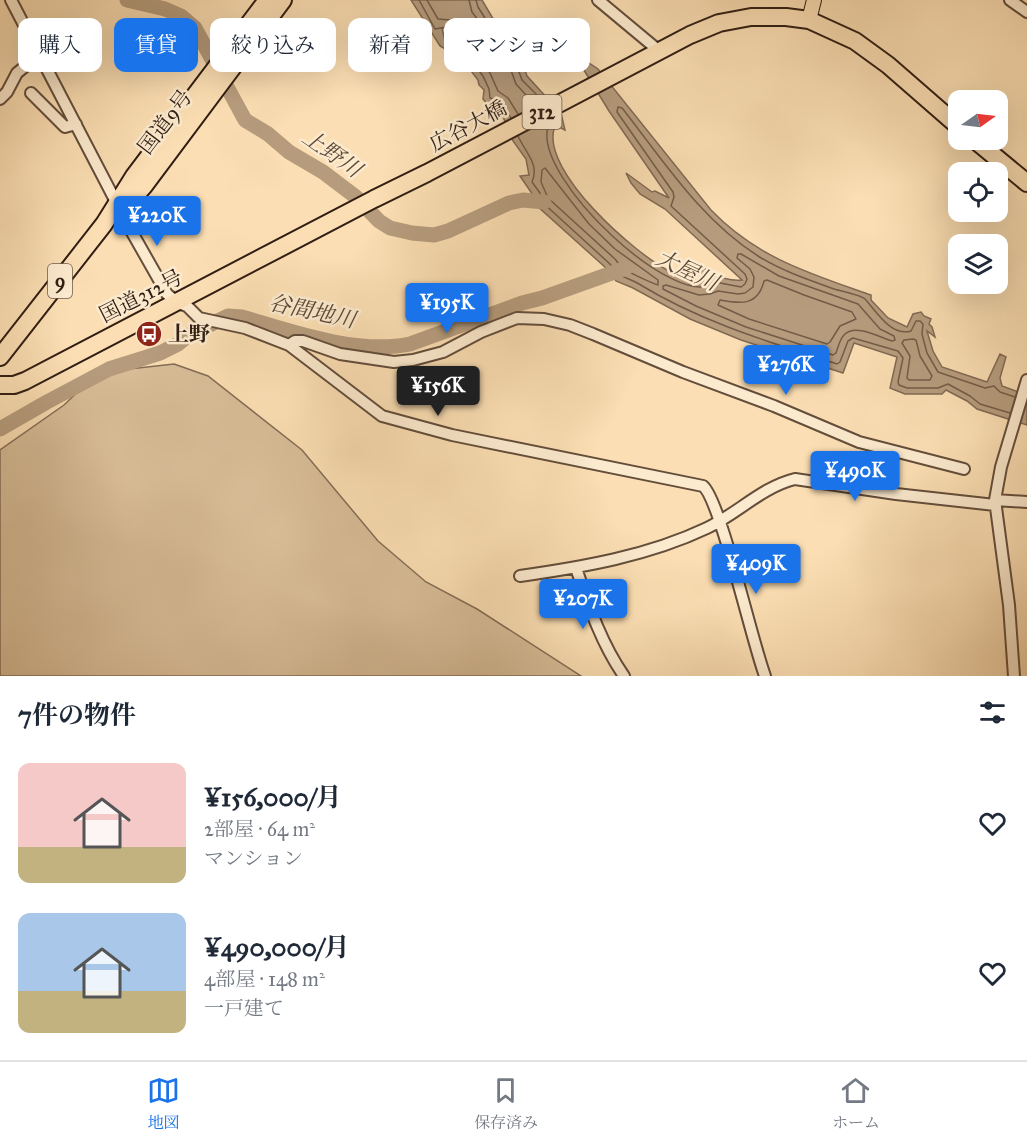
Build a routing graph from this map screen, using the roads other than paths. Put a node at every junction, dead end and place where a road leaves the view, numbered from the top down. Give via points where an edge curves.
1 (5, 0) edge
2 (11, 0) edge
3 (267, 0) edge
4 (283, 0) edge
5 (598, 0) edge
6 (814, 0) edge
7 (1010, 0) edge
8 (0, 3) edge
9 (1027, 12) edge
10 (20, 18) edge
11 (809, 20) junction
12 (657, 51) junction
13 (18, 71) edge
14 (48, 72) edge
15 (220, 74) junction
16 (31, 93) dead end
17 (0, 99) edge
18 (948, 117) edge
19 (76, 124) junction
20 (987, 150) edge
21 (427, 173) joint
22 (1027, 183) edge
23 (118, 205) junction
24 (178, 303) junction
25 (289, 345) junction
26 (0, 357) edge
27 (1027, 380) edge
28 (0, 385) edge
29 (964, 470) dead end
30 (995, 499) junction
31 (1027, 502) edge
32 (720, 522) junction
33 (576, 568) junction
34 (520, 576) dead end
35 (624, 676) edge
36 (765, 676) edge
37 (1014, 676) edge

1 - 8 street
2 - 10 street
3 - 15 highway, 国道9号 / 9
4 - 15 highway, 国道9号 / 9
5 - 12 street
6 - 11 main road
7 - 9 street
11 - 12 highway, 312 via 738,19 705,28
11 - 18 highway, 312 via 855,42 888,65
12 - 21 highway, 広谷大橋 / 312
13 - 17 street
14 - 19 street
15 - 23 highway, 国道9号 / 9 via 134,176
16 - 19 street via 65,127
19 - 23 street
20 - 22 highway
21 - 24 highway, 国道312号 / 312
23 - 24 street via 167,294
23 - 26 highway, 国道9号 / 9
24 - 25 street via 199,318 245,328
24 - 28 highway, 国道312号 / 312 via 25,381
25 - 29 street via 303,340 340,354 394,362 443,352 517,318 543,319 570,325 858,442
25 - 32 street via 382,416 452,435 703,486
27 - 30 street
30 - 31 street
30 - 32 street via 795,479 767,490
30 - 37 street
32 - 33 street via 658,548
32 - 36 street
33 - 34 street
33 - 35 street via 594,621

